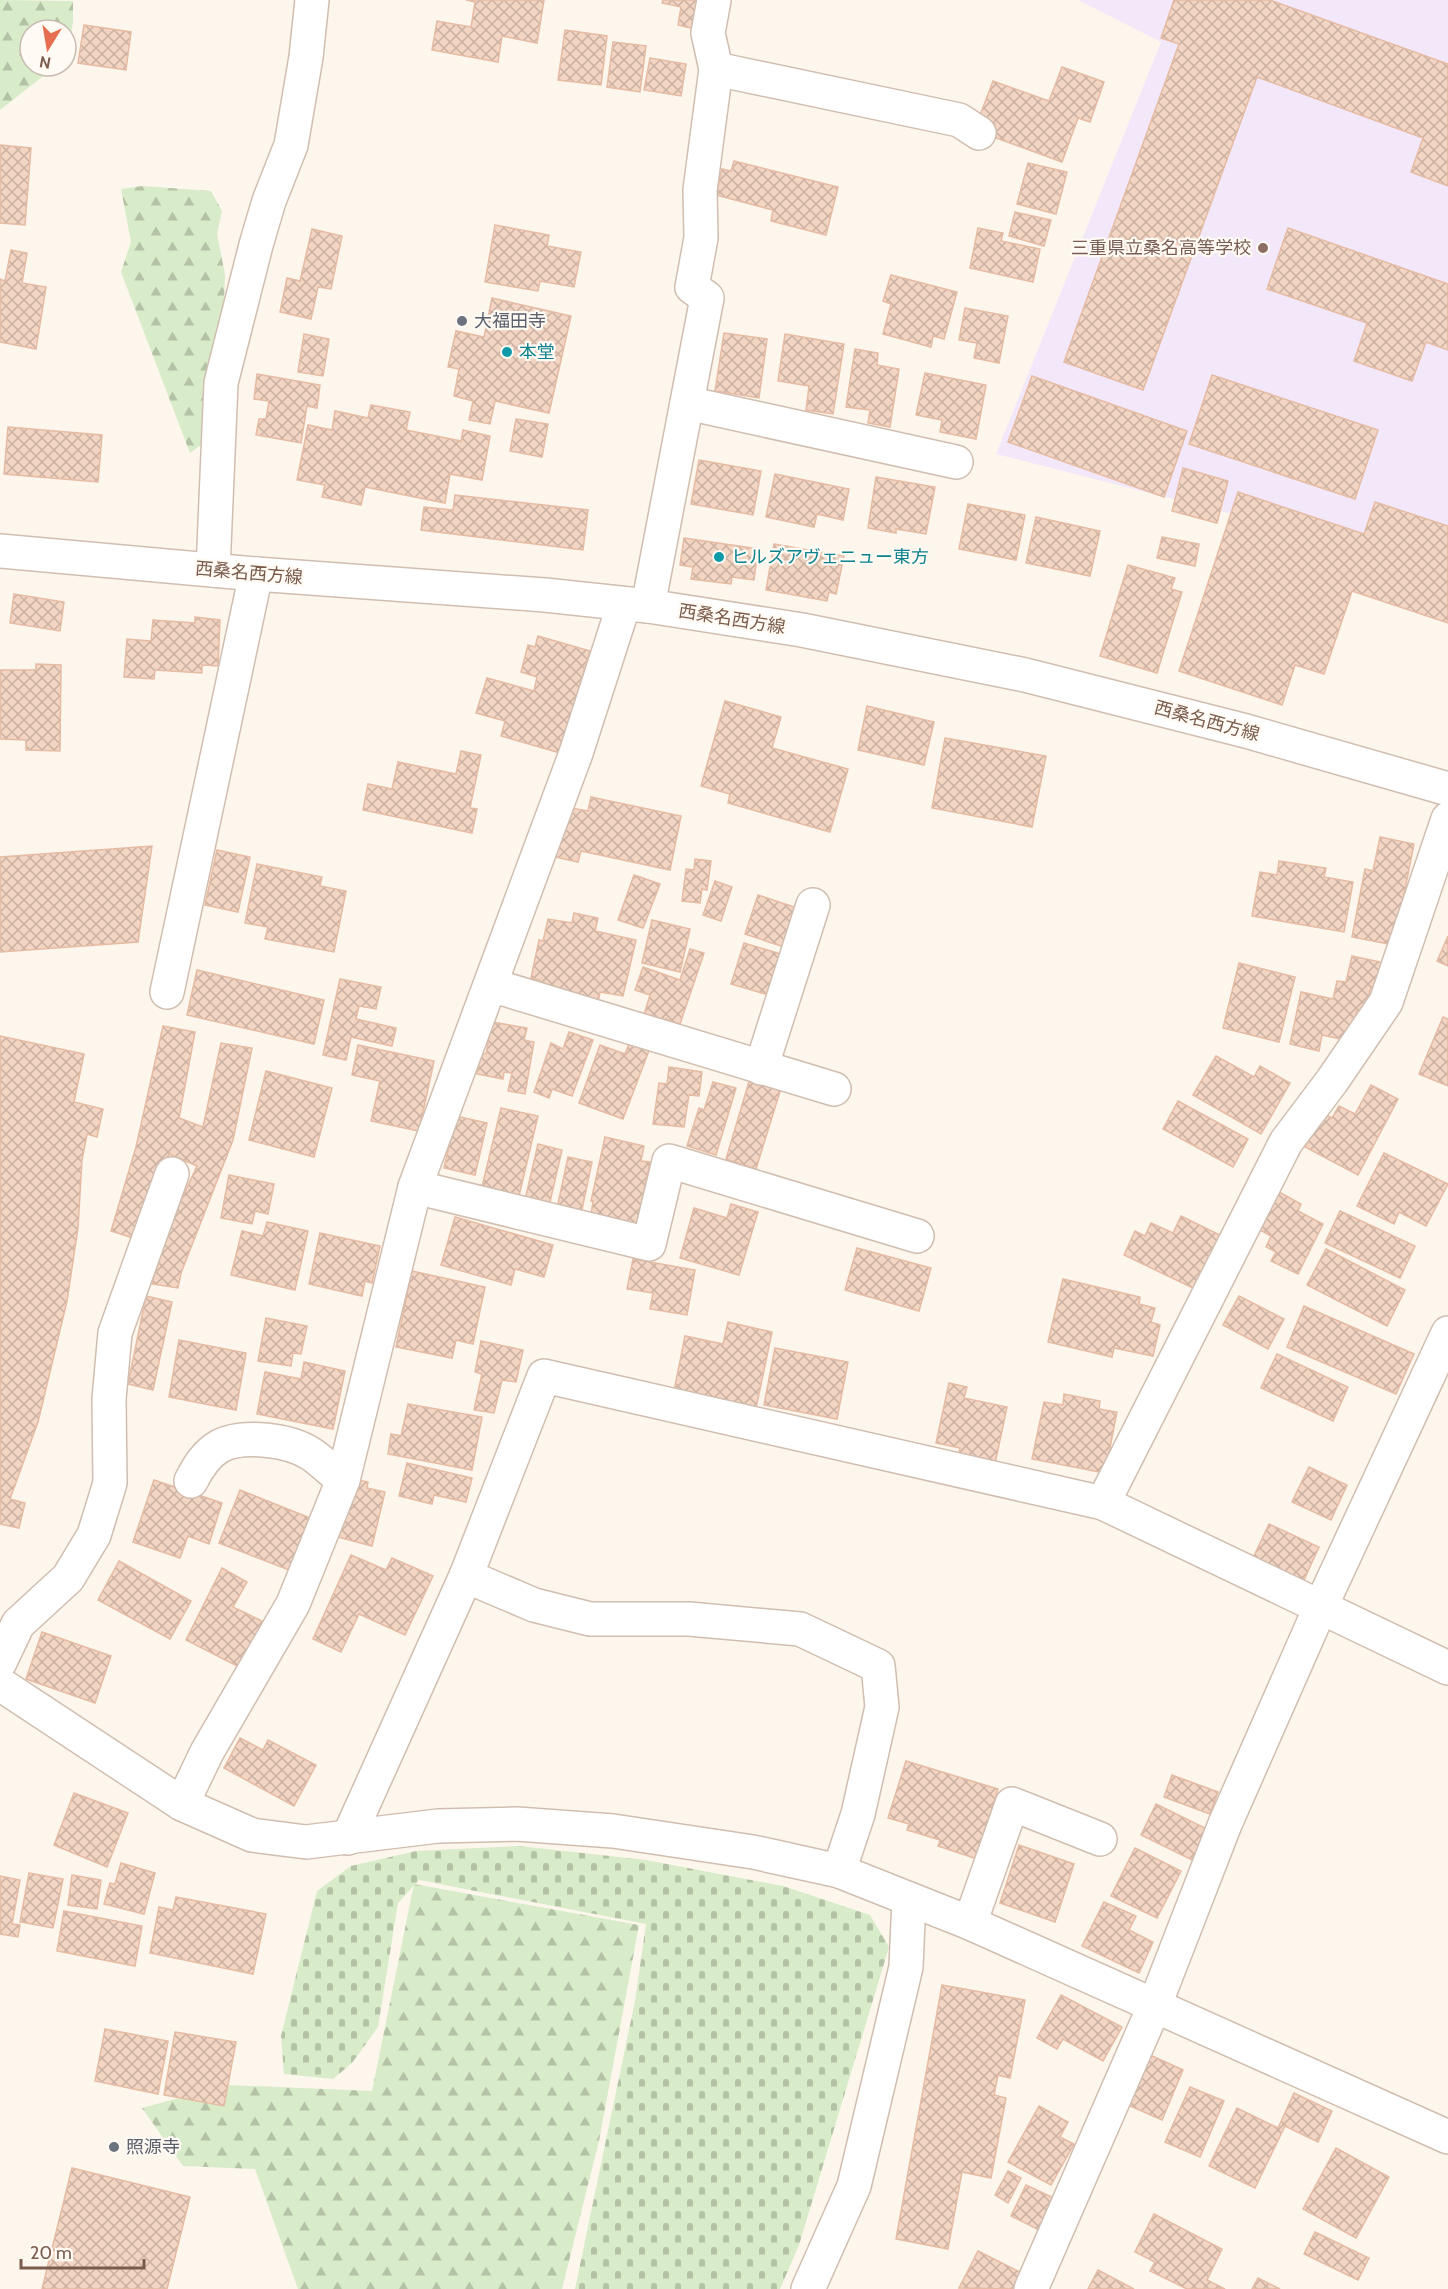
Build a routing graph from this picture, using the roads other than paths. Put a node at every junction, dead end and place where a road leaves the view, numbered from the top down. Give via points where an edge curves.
1 (312, 0) edge
2 (714, 0) edge
3 (716, 69) junction
4 (979, 133) dead end
5 (687, 403) junction
6 (956, 462) dead end
7 (0, 551) edge
8 (213, 570) junction
9 (256, 574) junction
10 (636, 605) junction
11 (1448, 789) edge
12 (1448, 819) edge
13 (813, 905) dead end
14 (491, 985) junction
15 (167, 992) dead end
16 (761, 1068) junction
17 (834, 1089) dead end
18 (172, 1174) dead end
19 (415, 1187) junction
20 (917, 1236) dead end
21 (1448, 1333) edge
22 (343, 1480) junction
23 (191, 1481) dead end
24 (1102, 1503) junction
25 (466, 1576) junction
26 (1321, 1606) junction
27 (0, 1662) edge
28 (1448, 1668) edge
29 (0, 1684) edge
30 (182, 1804) junction
31 (348, 1838) junction
32 (1100, 1839) dead end
33 (839, 1871) junction
34 (909, 1899) junction
35 (970, 1923) junction
36 (1154, 2007) junction
37 (1448, 2138) edge
38 (808, 2289) edge
39 (1031, 2289) edge

1 - 8 street via 291,145 256,245 221,383
2 - 3 street via 708,33
3 - 4 street via 960,120
3 - 5 street via 700,190 701,238 692,287 707,298
5 - 6 street
5 - 10 street
7 - 8 street, 西桑名西方線
8 - 9 street, 西桑名西方線
9 - 10 street, 西桑名西方線
9 - 15 street
10 - 11 street, 西桑名西方線 via 802,630 1025,675 1246,731
10 - 14 street via 576,753
12 - 24 street via 1386,1002 1286,1142
13 - 16 street
14 - 16 street
14 - 19 street
16 - 17 street
18 - 27 street via 115,1334 109,1399 110,1483 94,1535 68,1578 18,1624
19 - 20 street via 649,1244 669,1161
19 - 22 street
21 - 26 street
22 - 23 street via 309,1452 279,1442 246,1439 220,1446 200,1463
22 - 30 street via 293,1604 207,1752
24 - 25 street via 544,1376
24 - 26 street
25 - 31 street
25 - 33 street via 534,1605 590,1619 689,1619 800,1629 878,1666 882,1707 858,1814
26 - 28 street
26 - 36 street via 1225,1824
29 - 30 street
30 - 31 street via 252,1835 306,1842
31 - 33 street via 438,1826 529,1825 671,1839
32 - 35 street via 1012,1804
33 - 34 street
34 - 35 street
34 - 38 street via 906,1967 854,2186
35 - 36 street
36 - 37 street
36 - 39 street

